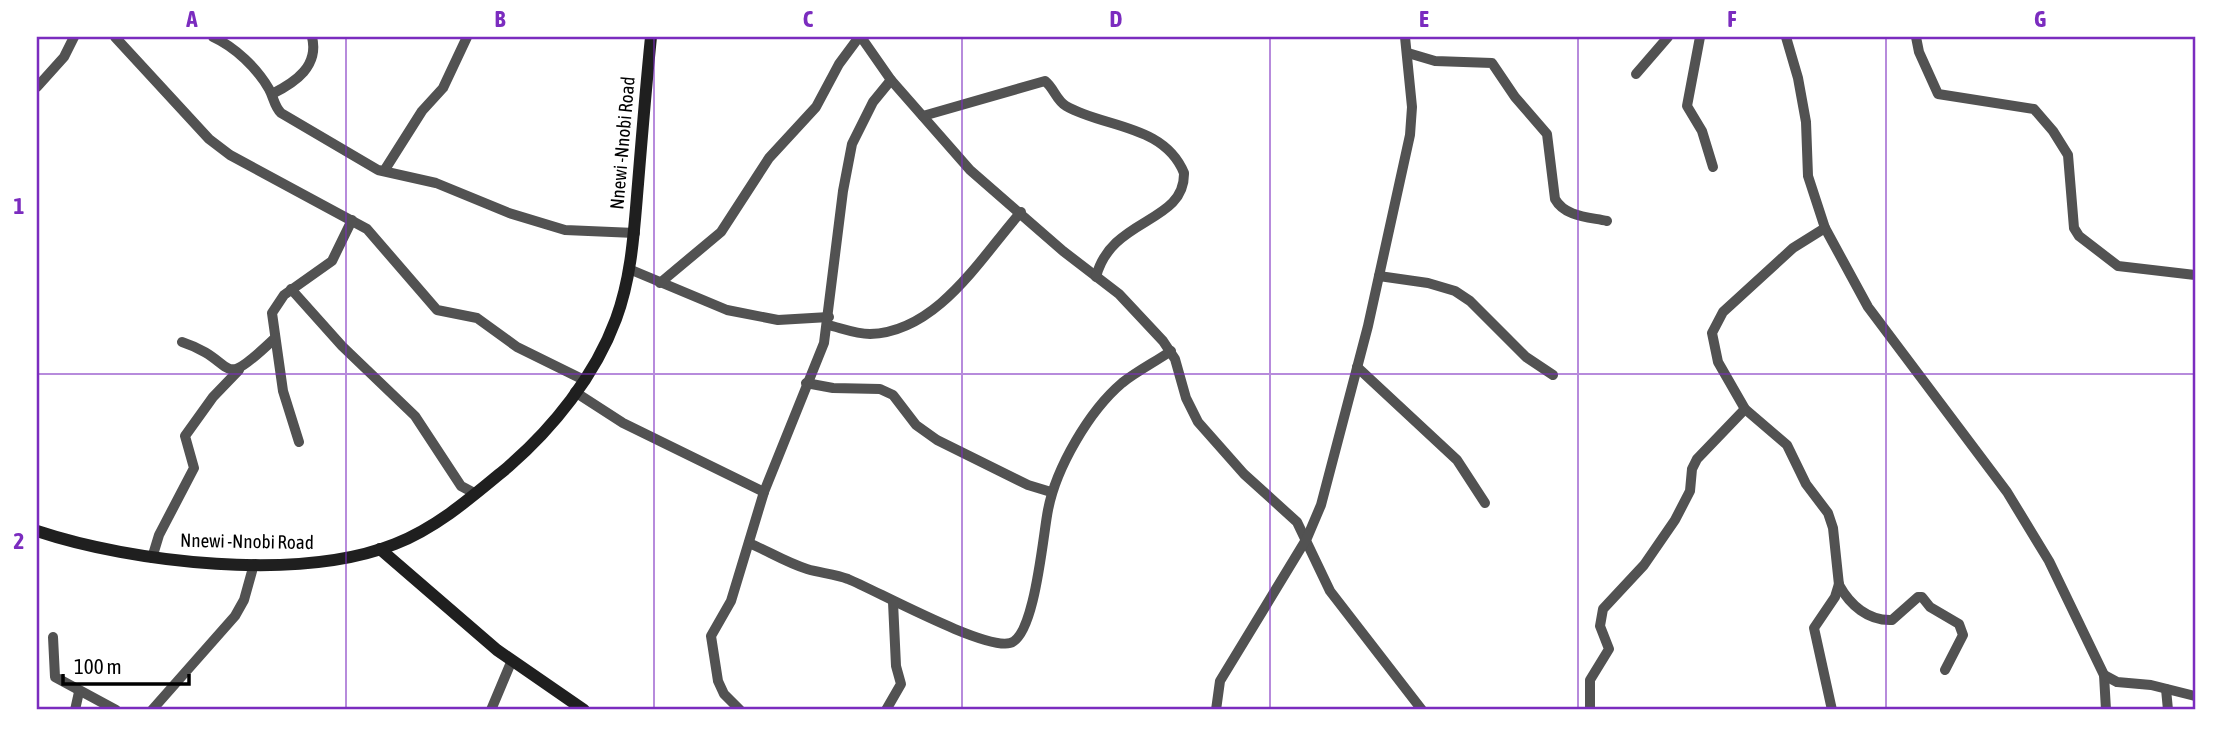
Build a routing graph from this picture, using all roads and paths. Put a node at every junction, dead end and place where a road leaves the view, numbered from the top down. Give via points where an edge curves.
1 (74, 37) edge
2 (115, 37) edge
3 (213, 37) edge
4 (313, 37) edge
5 (467, 37) edge
6 (651, 37) edge
7 (860, 37) edge
8 (1405, 37) edge
9 (1668, 37) edge
10 (1700, 37) edge
11 (1786, 37) edge
12 (1916, 37) edge
13 (1408, 53) junction
14 (1636, 74) dead end
15 (891, 80) junction
16 (37, 87) edge
17 (272, 94) junction
18 (923, 116) junction
19 (1713, 167) dead end
20 (384, 170) junction
21 (1021, 212) junction
22 (352, 220) junction
23 (1607, 221) dead end
24 (1825, 228) junction
25 (635, 233) junction
26 (629, 269) junction
27 (2195, 275) edge
28 (1379, 276) junction
29 (1096, 277) junction
30 (660, 283) junction
31 (291, 289) junction
32 (828, 321) junction
33 (274, 339) junction
34 (182, 342) dead end
35 (1171, 351) junction
36 (1357, 367) junction
37 (239, 370) junction
38 (1553, 375) dead end
39 (584, 380) junction
40 (806, 383) junction
41 (575, 392) junction
42 (1745, 409) junction
43 (299, 442) dead end
44 (764, 492) junction
45 (1051, 492) junction
46 (476, 494) junction
47 (1485, 503) dead end
48 (37, 531) edge
49 (1307, 538) junction
50 (749, 543) junction
51 (380, 549) junction
52 (152, 558) junction
53 (254, 564) junction
54 (1839, 584) junction
55 (893, 603) junction
56 (53, 637) dead end
57 (512, 660) junction
58 (1945, 670) dead end
59 (2104, 675) junction
60 (2166, 689) junction
61 (79, 692) junction
62 (2195, 696) edge
63 (75, 710) edge
64 (116, 710) edge
65 (152, 710) edge
66 (491, 710) edge
67 (584, 710) edge
68 (740, 710) edge
69 (886, 710) edge
70 (1216, 710) edge
71 (1422, 710) edge
72 (1590, 710) edge
73 (1832, 710) edge
74 (2106, 710) edge
75 (2168, 710) edge

1 - 16 street via 64,57
2 - 22 street via 208,139
3 - 17 street via 236,50
4 - 17 street via 313,61 293,82
5 - 20 street via 443,88 422,111
6 - 25 main road, Nnewi -Nnobi Road
7 - 15 street
7 - 30 street via 816,107 769,158 721,232
8 - 13 street
9 - 14 street
10 - 19 street via 1687,106 1702,131
11 - 24 street via 1806,122 1808,176
12 - 27 street via 1937,94 2028,105 2040,116 2068,155 2074,228 2079,236 2118,266
13 - 23 street via 1435,61 1492,63 1547,134 1559,206 1578,216
13 - 28 street via 1410,135
15 - 18 street
15 - 32 street via 873,102 852,144
17 - 20 street via 281,113
18 - 21 street via 970,170
18 - 29 street via 1045,81 1062,104 1140,131 1172,155 1184,173 1180,196 1104,254
20 - 25 street via 436,183 565,230
21 - 29 street
21 - 32 street via 972,272 921,318 872,334
22 - 31 street via 332,261
22 - 39 street via 367,229 437,310 477,318 517,347
24 - 42 street via 1754,280 1716,322 1712,344 1718,362
24 - 59 street via 1868,307 2014,503 2049,561
25 - 26 main road, Nnewi -Nnobi Road
26 - 30 street
26 - 39 main road, Nnewi -Nnobi Road via 616,319
28 - 36 street
28 - 38 street via 1455,291 1526,357
29 - 35 street via 1139,313
30 - 32 street via 727,310 778,320
31 - 33 street via 272,313
31 - 46 street via 415,416 461,486
32 - 40 street via 820,356
33 - 37 street
33 - 43 street via 283,391
34 - 37 street via 213,356 228,370
35 - 45 street via 1121,384 1108,399 1073,445
35 - 49 street via 1198,422 1244,474 1289,513
36 - 47 street via 1457,460
36 - 49 street via 1321,505
37 - 52 street via 185,436 194,468 163,526
39 - 41 main road, Nnewi -Nnobi Road
40 - 44 street
40 - 45 street via 880,389 893,395 916,425 937,440
41 - 44 street via 623,423
41 - 46 main road, Nnewi -Nnobi Road via 531,446
42 - 54 street via 1787,445 1806,484 1828,513
42 - 72 street via 1697,459 1690,491 1675,520 1644,565 1603,609 1600,626 1609,649 1590,680
44 - 50 street
45 - 55 street via 1035,586 1024,628 1013,642 983,638
46 - 51 main road, Nnewi -Nnobi Road via 435,524
48 - 52 main road, Nnewi -Nnobi Road via 85,547
49 - 70 street via 1220,681
49 - 71 street via 1330,591
50 - 55 street via 808,569 845,578
50 - 68 street via 731,601 711,635 718,681
51 - 53 main road, Nnewi -Nnobi Road via 304,565
51 - 57 main road
52 - 53 main road, Nnewi -Nnobi Road
53 - 65 street via 235,616
54 - 58 street via 1860,611 1874,618 1892,620 1922,597 1959,624 1961,642
54 - 73 street via 1814,628
55 - 69 street via 901,684
56 - 61 street via 53,674
57 - 66 street
57 - 67 main road
59 - 60 street
59 - 74 street
60 - 62 street
60 - 75 street
61 - 63 street
61 - 64 street

